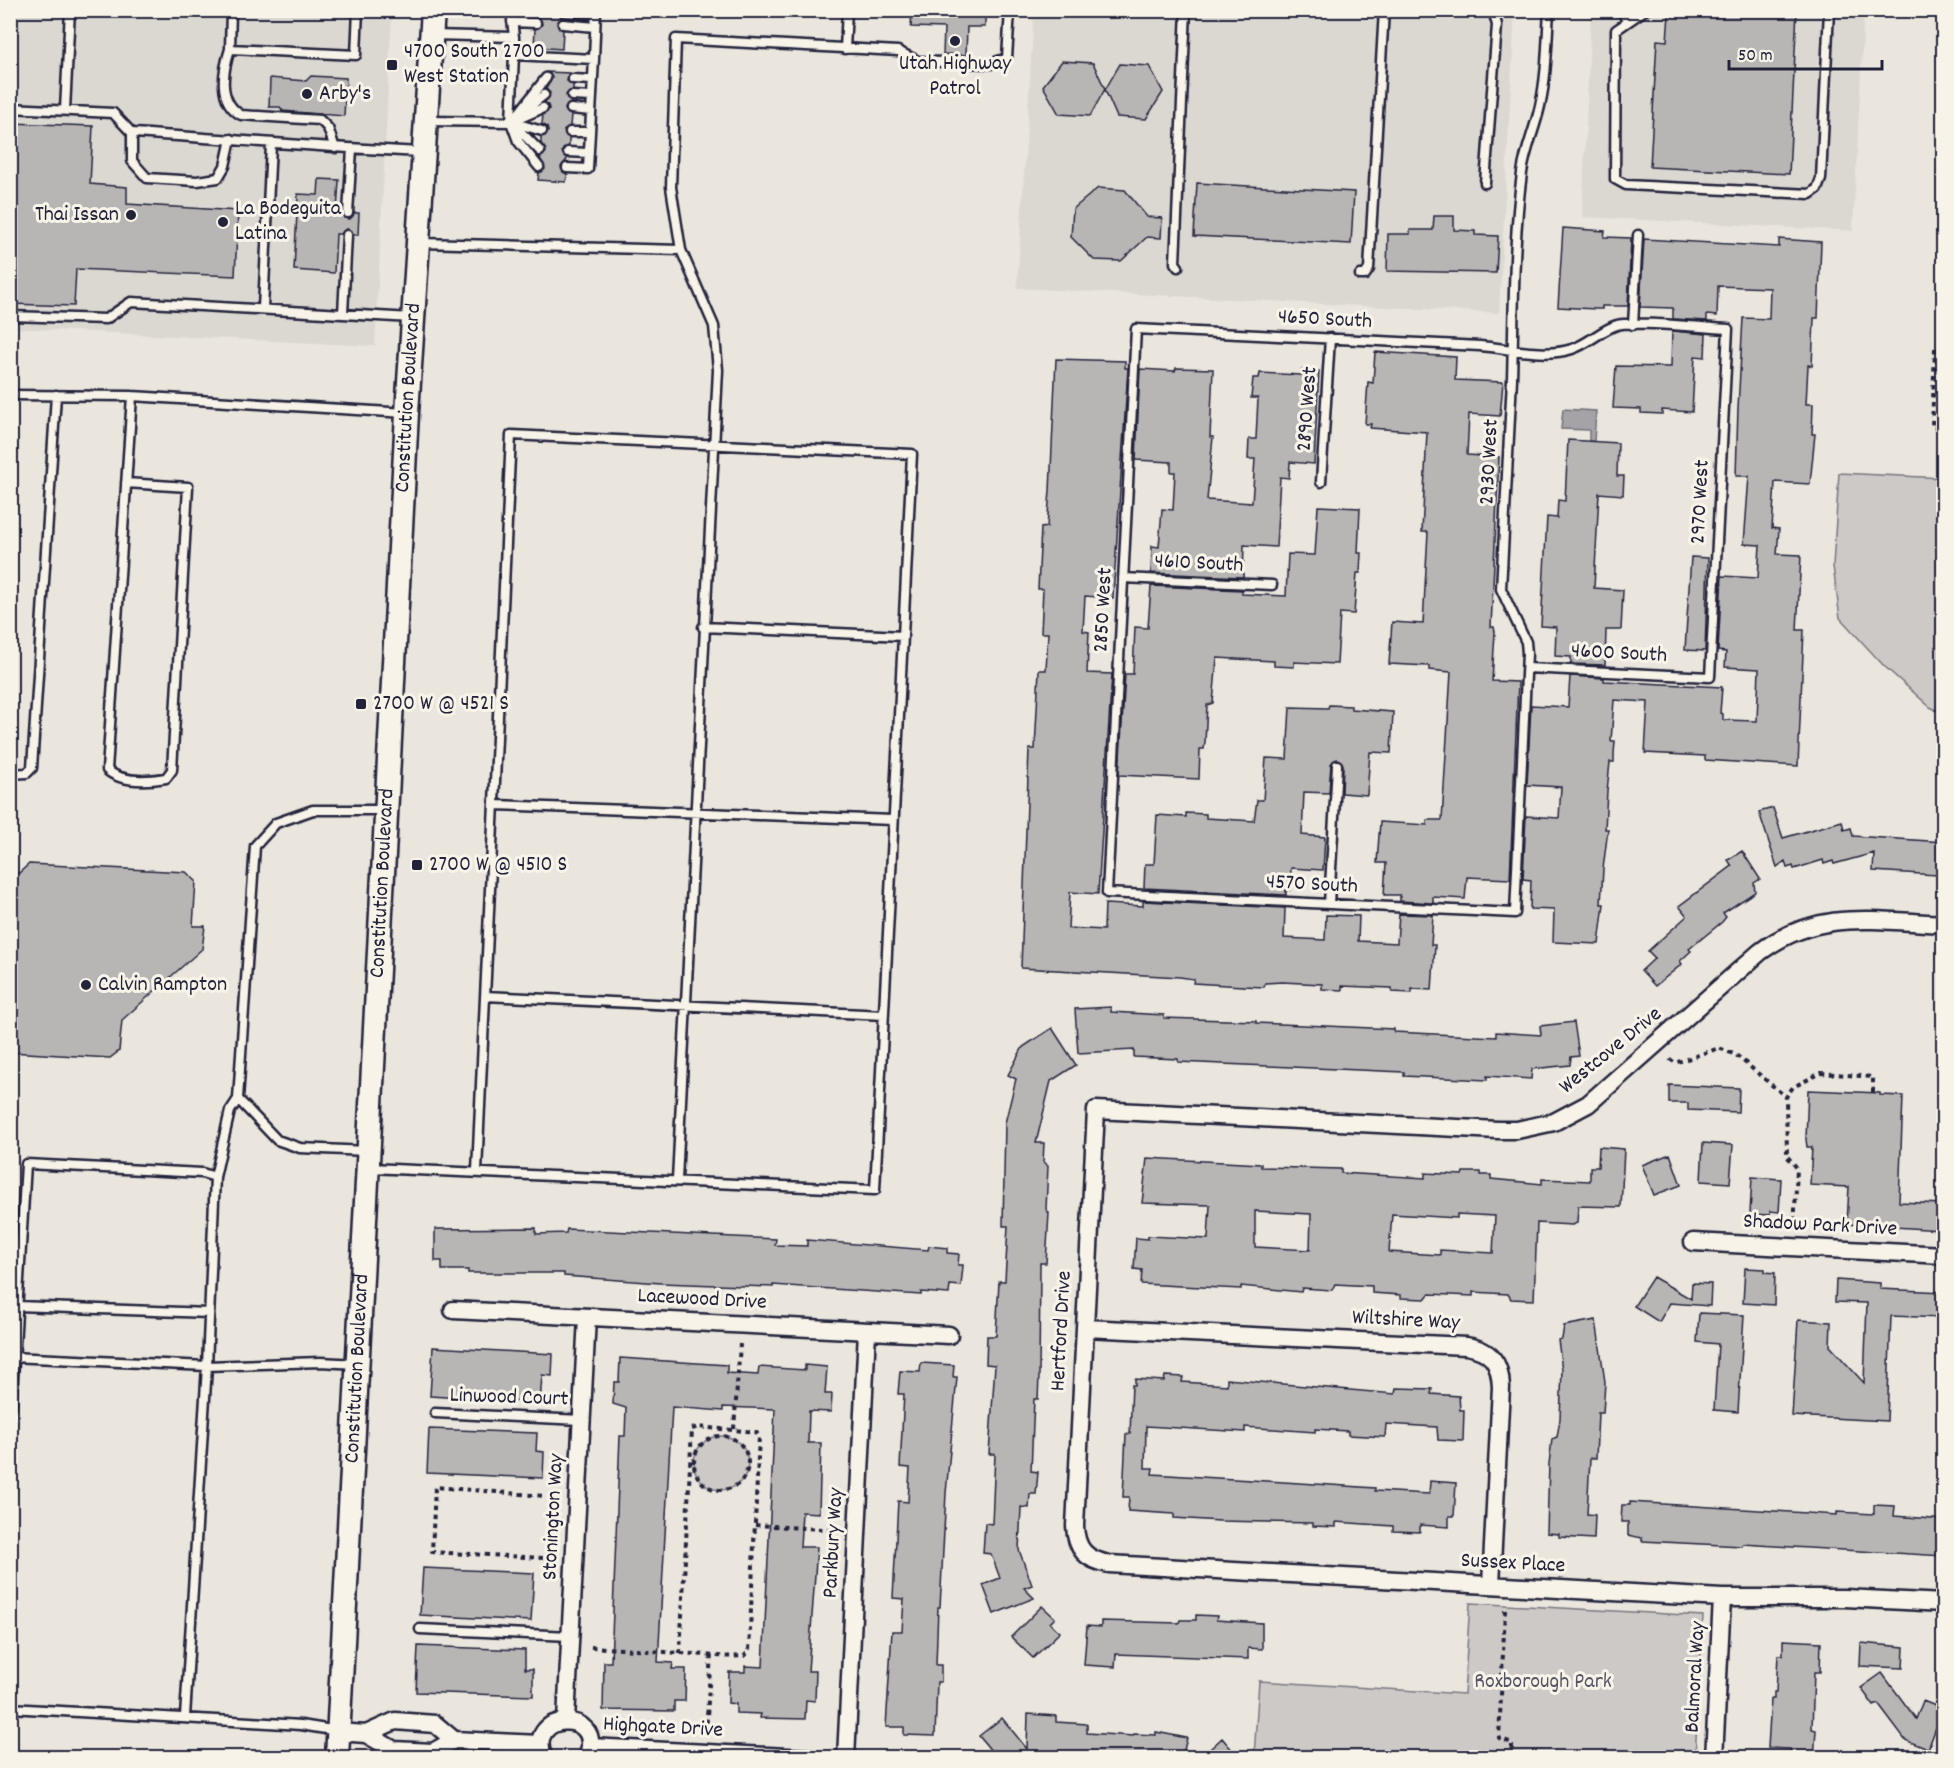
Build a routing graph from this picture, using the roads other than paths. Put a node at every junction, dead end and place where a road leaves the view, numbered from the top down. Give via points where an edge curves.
1 (70, 10) edge
2 (231, 10) edge
3 (358, 10) edge
4 (433, 10) edge
5 (511, 10) edge
6 (848, 10) edge
7 (1010, 10) edge
8 (1186, 10) edge
9 (1384, 10) edge
10 (1549, 10) edge
11 (1622, 10) edge
12 (1645, 10) edge
13 (1829, 10) edge
14 (564, 12) dead end
15 (1493, 12) edge
16 (596, 13) edge
17 (512, 22) junction
18 (1627, 22) junction
19 (536, 23) dead end
20 (563, 24) dead end
21 (595, 27) junction
22 (432, 35) junction
23 (514, 37) junction
24 (230, 49) junction
25 (845, 49) junction
26 (514, 55) junction
27 (594, 59) junction
28 (546, 78) dead end
29 (573, 79) dead end
30 (592, 81) junction
31 (544, 95) dead end
32 (572, 96) dead end
33 (592, 97) junction
34 (10, 108) edge
35 (543, 108) dead end
36 (571, 109) dead end
37 (65, 110) junction
38 (591, 111) junction
39 (425, 121) junction
40 (512, 122) junction
41 (542, 131) dead end
42 (570, 132) dead end
43 (590, 132) junction
44 (132, 133) junction
45 (231, 139) junction
46 (270, 145) junction
47 (335, 148) junction
48 (352, 149) junction
49 (540, 151) dead end
50 (423, 152) junction
51 (568, 152) dead end
52 (588, 153) junction
53 (539, 167) dead end
54 (567, 168) dead end
55 (1485, 183) dead end
56 (348, 213) dead end
57 (347, 235) dead end
58 (1638, 235) dead end
59 (416, 243) junction
60 (681, 250) junction
61 (1178, 267) dead end
62 (1360, 275) dead end
63 (263, 308) junction
64 (343, 314) junction
65 (10, 316) edge
66 (412, 318) junction
67 (1634, 325) junction
68 (1136, 329) joint
69 (1728, 329) joint
70 (1330, 338) junction
71 (1513, 349) junction
72 (10, 394) edge
73 (56, 395) junction
74 (132, 396) junction
75 (406, 413) junction
76 (713, 444) junction
77 (1322, 482) dead end
78 (126, 483) junction
79 (1123, 578) junction
80 (1272, 585) dead end
81 (703, 627) junction
82 (903, 636) junction
83 (1527, 668) junction
84 (1710, 677) joint
85 (1337, 765) dead end
86 (10, 774) edge
87 (494, 805) junction
88 (387, 810) junction
89 (694, 813) junction
90 (893, 820) junction
91 (1107, 893) joint
92 (1329, 904) junction
93 (1515, 913) joint
94 (1944, 924) edge
95 (485, 996) junction
96 (685, 1006) junction
97 (884, 1015) junction
98 (238, 1099) junction
99 (1095, 1110) joint
100 (369, 1160) junction
101 (477, 1172) junction
102 (215, 1177) junction
103 (677, 1180) junction
104 (1694, 1242) dead end
105 (1944, 1255) edge
106 (17, 1306) junction
107 (453, 1310) dead end
108 (209, 1312) junction
109 (587, 1317) junction
110 (1085, 1328) junction
111 (867, 1331) junction
112 (949, 1335) dead end
113 (12, 1358) edge
114 (358, 1364) junction
115 (207, 1366) junction
116 (435, 1413) dead end
117 (582, 1420) junction
118 (10, 1428) edge
119 (1082, 1553) joint
120 (1491, 1585) junction
121 (1722, 1598) junction
122 (1944, 1603) edge
123 (420, 1629) dead end
124 (570, 1636) junction
125 (10, 1708) edge
126 (185, 1717) junction
127 (566, 1720) junction
128 (338, 1731) junction
129 (366, 1734) junction
130 (454, 1740) junction
131 (542, 1751) edge
132 (588, 1752) edge
133 (337, 1758) edge
134 (807, 1758) edge
135 (846, 1758) edge
136 (1714, 1758) edge

1 - 37 lane
2 - 24 lane
3 - 24 lane via 356,55
4 - 22 main road, Constitution Boulevard
5 - 17 lane
6 - 25 lane
7 - 25 lane via 1007,58 990,64 918,61 898,51
8 - 61 lane via 1175,263
9 - 62 lane via 1369,269
10 - 71 lane, 2930 West via 1543,88 1520,189
11 - 18 lane
12 - 18 lane
13 - 18 lane via 1821,179 1810,194 1626,185 1615,179 1616,30
14 - 16 lane
15 - 55 lane via 1497,26
16 - 21 lane
17 - 19 lane
17 - 23 lane
20 - 21 lane
21 - 27 lane
22 - 23 lane
22 - 39 main road, Constitution Boulevard
23 - 26 lane
24 - 47 lane via 224,88 232,108 241,115 320,120 326,124
25 - 60 lane via 676,39 671,187
26 - 27 lane
26 - 40 lane
27 - 30 lane
28 - 40 lane
29 - 30 lane
30 - 33 lane
31 - 40 lane
32 - 33 lane
33 - 38 lane
34 - 37 lane
35 - 40 lane
36 - 38 lane
37 - 44 lane via 113,113
38 - 43 lane
39 - 40 lane
39 - 50 main road, Constitution Boulevard
40 - 41 lane
40 - 49 lane
40 - 53 lane via 518,141
42 - 43 lane
43 - 52 lane
44 - 45 lane
44 - 45 lane via 132,160 147,178 196,181 218,178
45 - 46 lane
46 - 47 lane
46 - 63 lane
47 - 48 lane
48 - 50 lane
48 - 56 lane
50 - 59 main road, Constitution Boulevard
51 - 52 lane
52 - 54 lane via 588,169
57 - 64 lane
58 - 67 lane
59 - 60 lane
59 - 66 main road, Constitution Boulevard
60 - 76 lane via 714,326 718,370
63 - 64 lane
63 - 65 lane via 131,302 106,319
64 - 66 lane
66 - 75 main road, Constitution Boulevard
67 - 69 lane, 4650 South
67 - 71 lane, 4650 South via 1618,324 1583,345 1564,351
68 - 70 lane, 4650 South
68 - 79 lane, 2850 West
69 - 84 lane, 2970 West
70 - 71 lane, 4650 South
70 - 77 lane, 2890 West
71 - 83 lane, 2930 West via 1501,589 1526,642
72 - 73 lane
73 - 74 lane
73 - 86 lane via 32,768 27,773
74 - 75 lane
74 - 78 lane
75 - 88 main road, Constitution Boulevard
76 - 81 lane
76 - 82 lane via 912,454
76 - 87 lane via 511,435
78 - 78 lane via 107,770 124,778 153,781 166,778 172,770 188,488
79 - 80 lane, 4610 South
79 - 91 lane, 2850 West
81 - 82 lane
81 - 89 lane
82 - 90 lane
83 - 84 lane, 4600 South
83 - 93 lane, 2930 West
85 - 92 lane
87 - 89 lane
87 - 95 lane
88 - 98 lane via 313,810 276,823 255,846
88 - 100 main road, Constitution Boulevard
89 - 90 lane
89 - 96 lane
90 - 97 lane
91 - 92 lane, 4570 South
92 - 93 lane, 4570 South
94 - 99 street, Westcove Drive via 1835,920 1788,933 1760,952 1603,1093 1572,1114 1536,1127 1498,1130
95 - 96 lane
95 - 101 lane
96 - 97 lane
96 - 103 lane
97 - 103 lane via 875,1190
98 - 100 lane via 277,1140
98 - 102 lane via 230,1111
99 - 110 street, Hertford Drive
100 - 101 lane
100 - 114 main road, Constitution Boulevard
101 - 103 lane
102 - 106 lane via 202,1173 26,1164
102 - 108 lane
104 - 105 street, Shadow Park Drive
106 - 108 lane
106 - 113 lane
107 - 109 street, Lacewood Drive
108 - 115 lane
109 - 111 street, Lacewood Drive
109 - 117 street, Stonington Way
110 - 119 street, Hertford Drive via 1075,1526
110 - 120 street, Wiltshire Way via 1466,1347 1487,1352 1498,1368 1501,1387
111 - 112 street, Lacewood Drive
111 - 135 street, Parkbury Way
113 - 115 lane
113 - 118 lane
114 - 115 lane
114 - 128 main road, Constitution Boulevard
115 - 126 lane
116 - 117 lane, Linwood Court
117 - 124 street, Stonington Way
119 - 120 street, Sussex Place via 1109,1564
120 - 121 street, Sussex Place
121 - 122 street, Sussex Place
121 - 136 street, Balmoral Way
123 - 124 lane
124 - 127 street, Stonington Way
125 - 126 lane
126 - 128 lane
127 - 131 street via 550,1725 544,1733
127 - 132 street via 584,1728
128 - 129 street
128 - 133 main road, Constitution Boulevard
129 - 130 street via 394,1750 433,1752
129 - 130 street via 395,1721 435,1724
130 - 131 street
132 - 134 street, Highgate Drive

